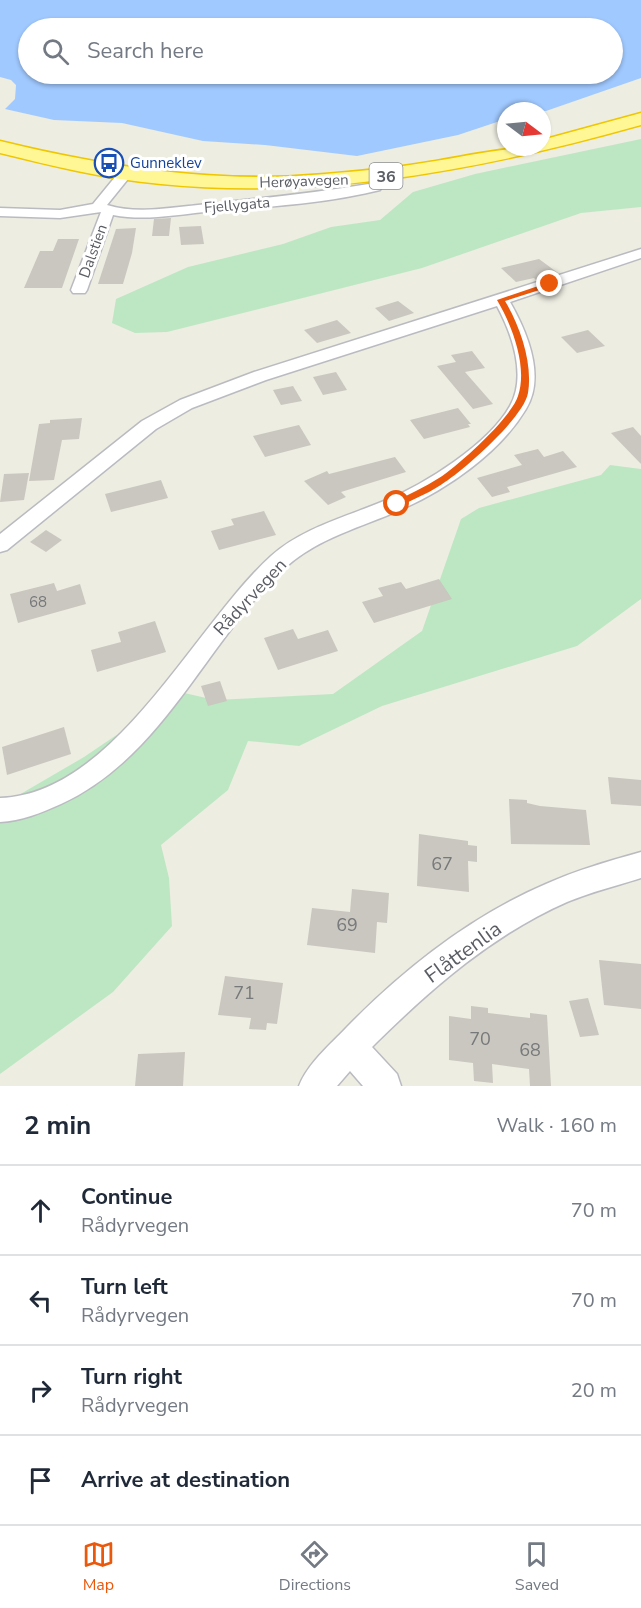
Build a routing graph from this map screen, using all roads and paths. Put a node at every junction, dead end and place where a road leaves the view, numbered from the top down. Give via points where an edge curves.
1 (641, 119) edge
2 (0, 147) edge
3 (125, 174) junction
4 (375, 187) dead end
5 (103, 209) junction
6 (0, 212) edge
7 (641, 253) edge
8 (79, 290) dead end
9 (501, 300) junction
10 (0, 546) edge
11 (0, 810) edge
12 (641, 865) edge
13 (349, 1046) junction
14 (315, 1086) edge
15 (385, 1086) edge

1 - 3 highway, Herøyavegen / 36 via 525,152 380,177 267,183
2 - 3 highway, Herøyavegen / 36 via 62,164
3 - 5 street
4 - 5 street, Fjellygata via 239,206 147,213
5 - 6 street, Fjellygata via 60,214
5 - 8 street, Dalstien
7 - 9 street
9 - 10 street via 260,376 186,404 149,425
9 - 11 street, Rådyrvegen via 512,319 525,373 524,393 508,422 443,480 397,504 309,540 280,560 239,603 143,725 100,770 60,795
12 - 13 street, Flåttenlia via 554,894 482,933
13 - 14 street, Flåttenlia
13 - 15 street

